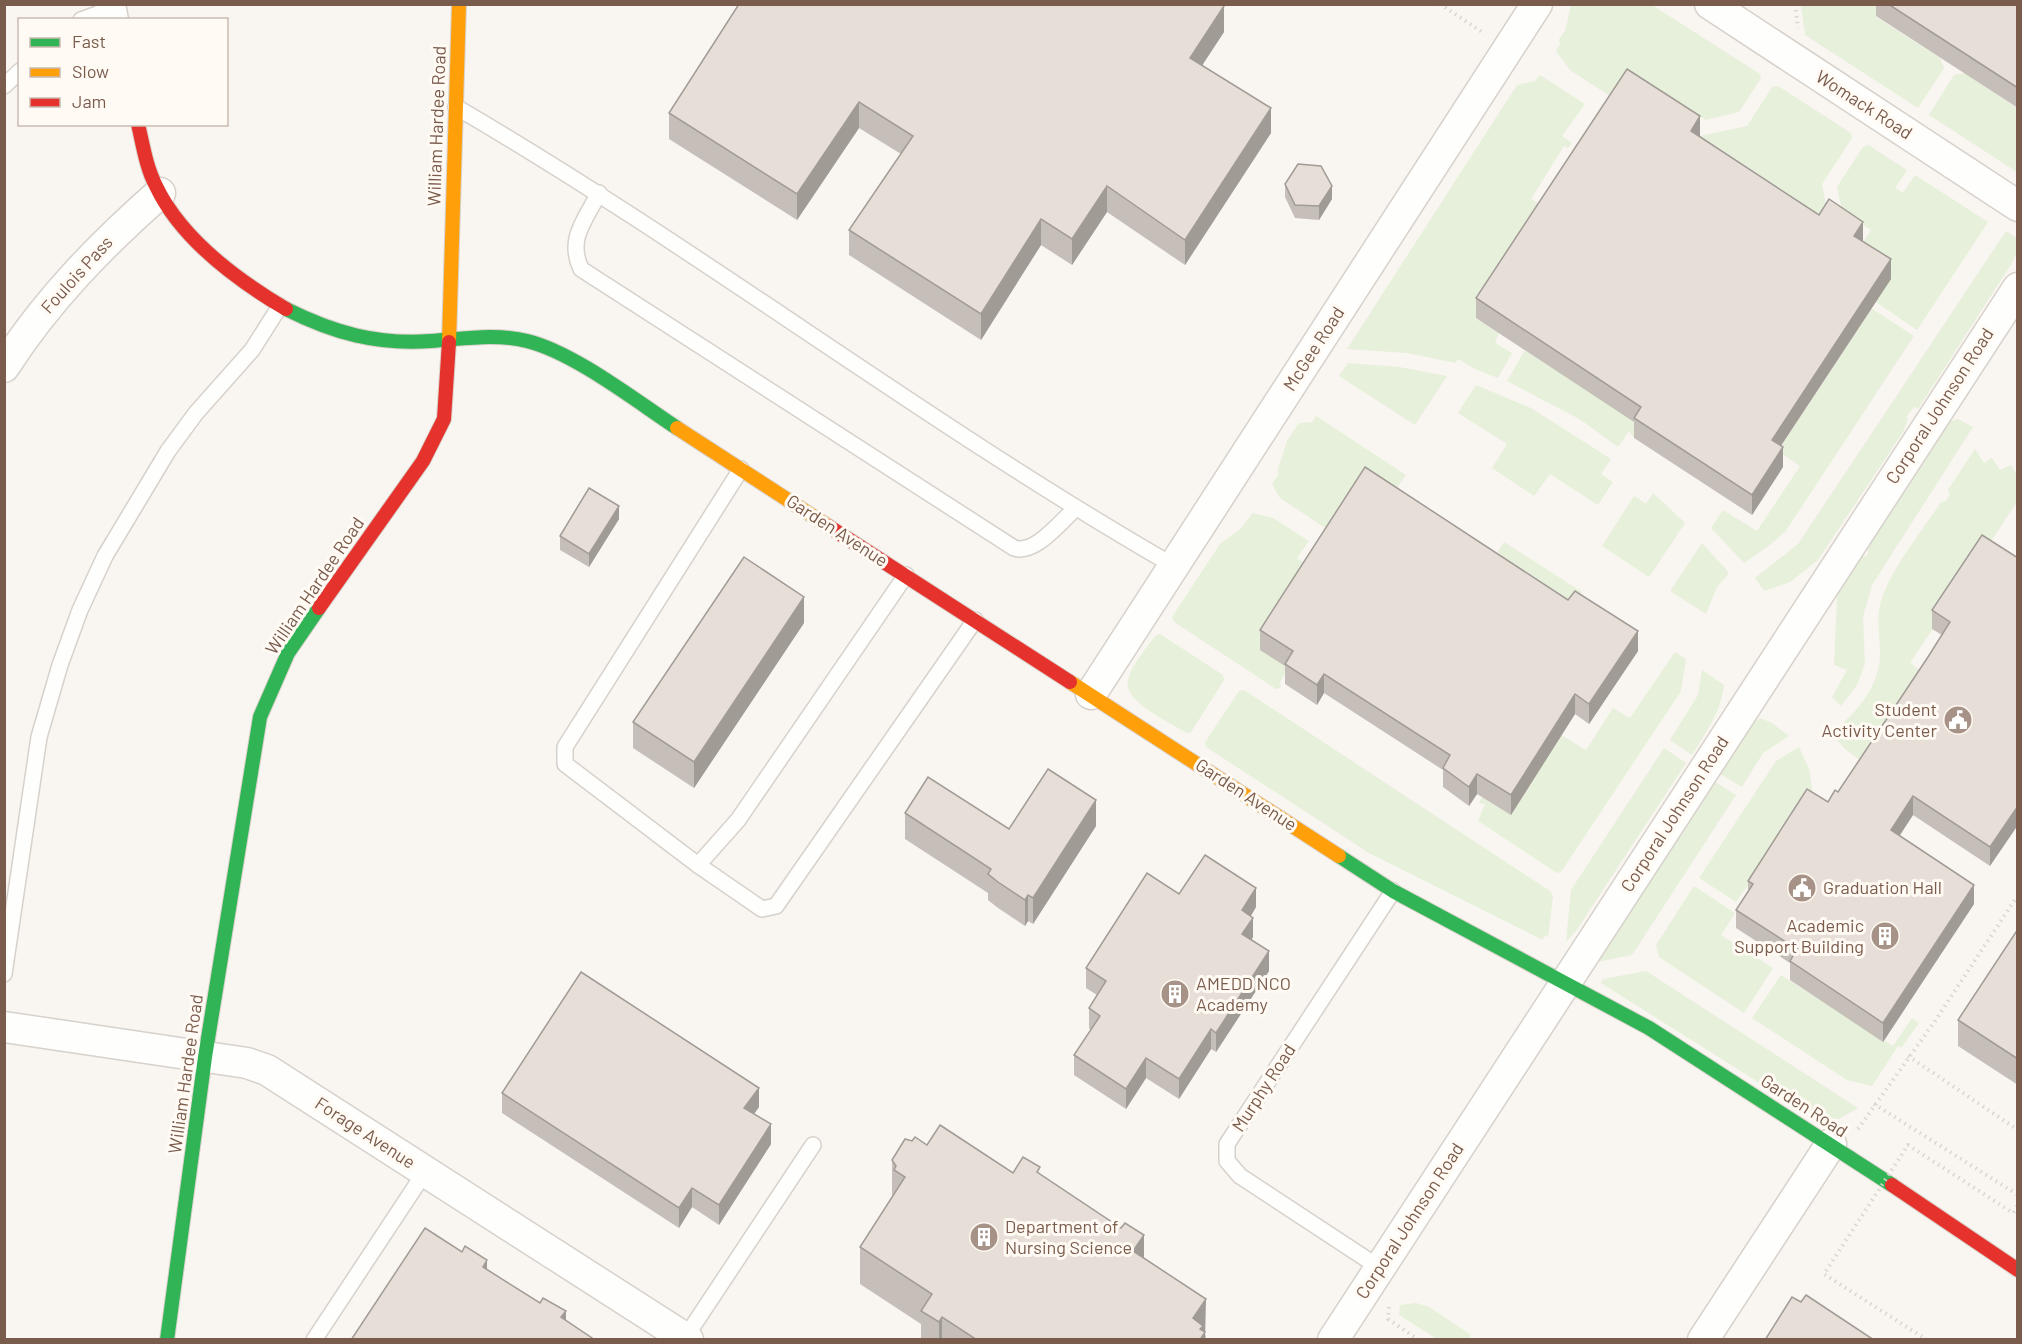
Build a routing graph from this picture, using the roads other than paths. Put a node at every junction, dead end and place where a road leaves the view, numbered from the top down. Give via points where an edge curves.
1 (459, 4) edge
2 (1538, 4) edge
3 (1710, 4) edge
4 (111, 11) edge
5 (88, 18) edge
6 (18, 73) edge
7 (4, 86) edge
8 (456, 107) junction
9 (139, 126) edge
10 (160, 193) junction
11 (599, 193) junction
12 (2018, 206) edge
13 (2018, 288) edge
14 (280, 306) junction
15 (448, 338) junction
16 (4, 367) edge
17 (741, 469) junction
18 (1075, 509) junction
19 (1174, 566) junction
20 (906, 575) junction
21 (975, 620) junction
22 (1091, 694) junction
23 (698, 865) junction
24 (1393, 891) junction
25 (4, 974) edge
26 (1565, 984) junction
27 (4, 1027) edge
28 (205, 1057) junction
29 (813, 1145) dead end
30 (1836, 1148) junction
31 (425, 1172) junction
32 (1380, 1268) junction
33 (2018, 1270) edge
34 (685, 1339) edge
35 (166, 1340) edge
36 (314, 1340) edge
37 (1333, 1340) edge
38 (1703, 1340) edge

1 - 8 street, William Hardee Road
2 - 19 street, McGee Road
3 - 12 street, Womack Road
4 - 5 lane
6 - 7 lane
8 - 11 lane
8 - 15 street, William Hardee Road
9 - 10 street, Garden Avenue
10 - 14 street, Garden Avenue via 212,255
10 - 16 street, Foulois Pass via 113,234 68,282
11 - 18 lane
11 - 18 lane via 575,238 574,254 581,269 1014,548 1031,548
13 - 26 street, Corporal Johnson Road
14 - 15 street, Garden Avenue via 332,331 376,341
14 - 25 lane via 252,350 168,451 105,556 80,609 39,737
15 - 17 street, Garden Avenue via 519,339 561,353
15 - 28 street, William Hardee Road via 444,419 423,461 288,653 264,706
17 - 20 street, Garden Avenue
17 - 23 lane via 565,747 565,764
18 - 19 lane
19 - 22 street, McGee Road
20 - 21 street, Garden Avenue
20 - 23 lane via 738,820
21 - 22 street, Garden Avenue
21 - 23 lane via 776,906 762,909
22 - 24 street, Garden Avenue
24 - 26 street, Garden Avenue
24 - 32 lane, Murphy Road via 1227,1144 1227,1161 1240,1176
26 - 30 street, Garden Road via 1649,1028
26 - 32 street, Corporal Johnson Road
27 - 28 street, Forage Avenue
28 - 31 street, Forage Avenue via 267,1070
28 - 35 street, William Hardee Road
29 - 34 lane
30 - 33 street, Garden Road
30 - 38 street
31 - 34 street, Forage Avenue
31 - 36 lane
32 - 37 street, Corporal Johnson Road

